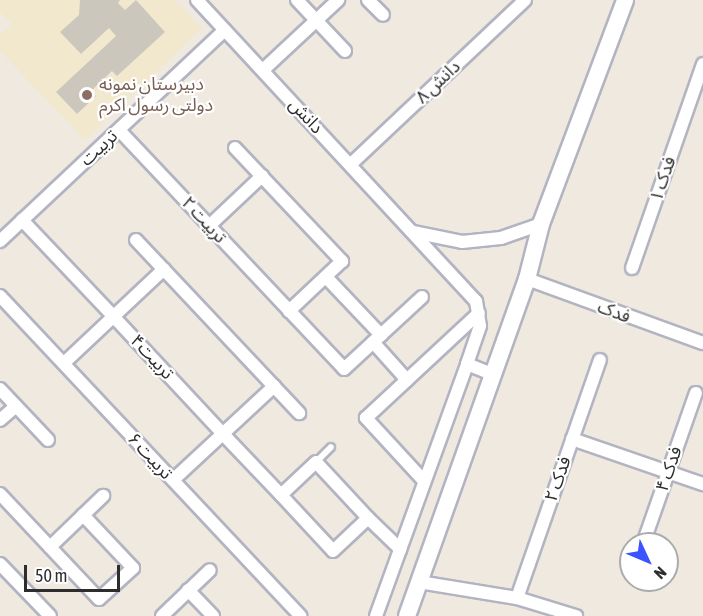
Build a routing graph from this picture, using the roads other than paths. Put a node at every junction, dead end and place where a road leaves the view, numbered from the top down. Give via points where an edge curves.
1 (197, 0) edge
2 (297, 0) edge
3 (338, 0) edge
4 (368, 0) edge
5 (525, 0) edge
6 (625, 0) edge
7 (383, 15) dead end
8 (316, 21) junction
9 (225, 30) junction
10 (345, 51) dead end
11 (703, 64) edge
12 (263, 70) junction
13 (698, 92) edge
14 (119, 129) junction
15 (235, 148) dead end
16 (351, 164) junction
17 (262, 176) junction
18 (22, 220) junction
19 (541, 224) junction
20 (209, 226) junction
21 (413, 232) junction
22 (136, 240) dead end
23 (0, 241) edge
24 (632, 268) dead end
25 (164, 269) junction
26 (326, 276) junction
27 (527, 279) junction
28 (0, 296) edge
29 (422, 297) dead end
30 (289, 311) junction
31 (479, 313) junction
32 (113, 316) junction
33 (377, 338) junction
34 (703, 344) edge
35 (600, 360) dead end
36 (64, 363) junction
37 (467, 364) junction
38 (492, 374) junction
39 (407, 380) junction
40 (274, 386) junction
41 (0, 389) edge
42 (696, 393) dead end
43 (16, 406) junction
44 (299, 412) dead end
45 (0, 420) edge
46 (223, 434) junction
47 (572, 439) junction
48 (48, 440) dead end
49 (331, 447) dead end
50 (316, 462) junction
51 (668, 472) junction
52 (173, 480) junction
53 (424, 481) junction
54 (703, 484) edge
55 (0, 494) edge
56 (281, 495) junction
57 (103, 496) dead end
58 (83, 515) junction
59 (368, 518) junction
60 (647, 532) edge
61 (50, 547) junction
62 (400, 549) junction
63 (0, 564) edge
64 (210, 570) dead end
65 (419, 582) junction
66 (188, 590) junction
67 (516, 598) junction
68 (555, 613) edge
69 (50, 616) edge
70 (162, 616) edge
71 (213, 616) edge
72 (301, 616) edge
73 (376, 616) edge
74 (407, 616) edge
75 (576, 616) edge

1 - 9 street, دانش
2 - 8 street
3 - 8 street
4 - 7 street
5 - 16 street, دانش ۸
6 - 19 street
8 - 10 street
8 - 12 street
9 - 12 street, دانش
9 - 14 street, تربیت
11 - 13 street, فدک ۱
12 - 16 street, دانش
13 - 24 street, فدک ۱
14 - 18 street, تربیت
14 - 20 street, تربیت ۲
15 - 17 street
16 - 21 street, دانش
17 - 20 street
17 - 26 street via 342,261
18 - 23 street, تربیت
18 - 32 street, تربیت۴
19 - 21 street via 501,238 462,242
19 - 27 street
20 - 30 street, تربیت ۲
21 - 31 street, دانش via 476,301
22 - 25 street
25 - 32 street
25 - 40 street
26 - 30 street
26 - 33 street
27 - 34 street, فدک
27 - 38 street
28 - 36 street, تربیت ۶
29 - 33 street
30 - 33 street, تربیت ۲ via 344,369
31 - 37 street via 480,326
31 - 39 street
32 - 36 street
32 - 46 street, تربیت۴
33 - 39 street
35 - 47 street, فدک ۲
36 - 52 street, تربیت ۶
37 - 38 street
37 - 53 street
38 - 65 street
39 - 53 street via 366,418
40 - 44 street
40 - 46 street
41 - 43 street
42 - 51 street, فدک ۴
43 - 45 street
43 - 48 street
46 - 52 street
46 - 56 street, تربیت۴
47 - 51 street
47 - 67 street, فدک ۲
49 - 50 lane
50 - 56 street
50 - 59 street
51 - 54 street
51 - 60 street, فدک ۴
52 - 72 street, تربیت ۶
53 - 62 street
55 - 61 street
56 - 59 street, تربیت۴ via 333,551
57 - 58 street
58 - 61 street
58 - 61 street via 133,568 99,599
59 - 62 street
62 - 73 street
63 - 69 street
64 - 66 street
65 - 67 street
65 - 74 street
66 - 70 street
66 - 71 street
67 - 68 street
68 - 75 street

